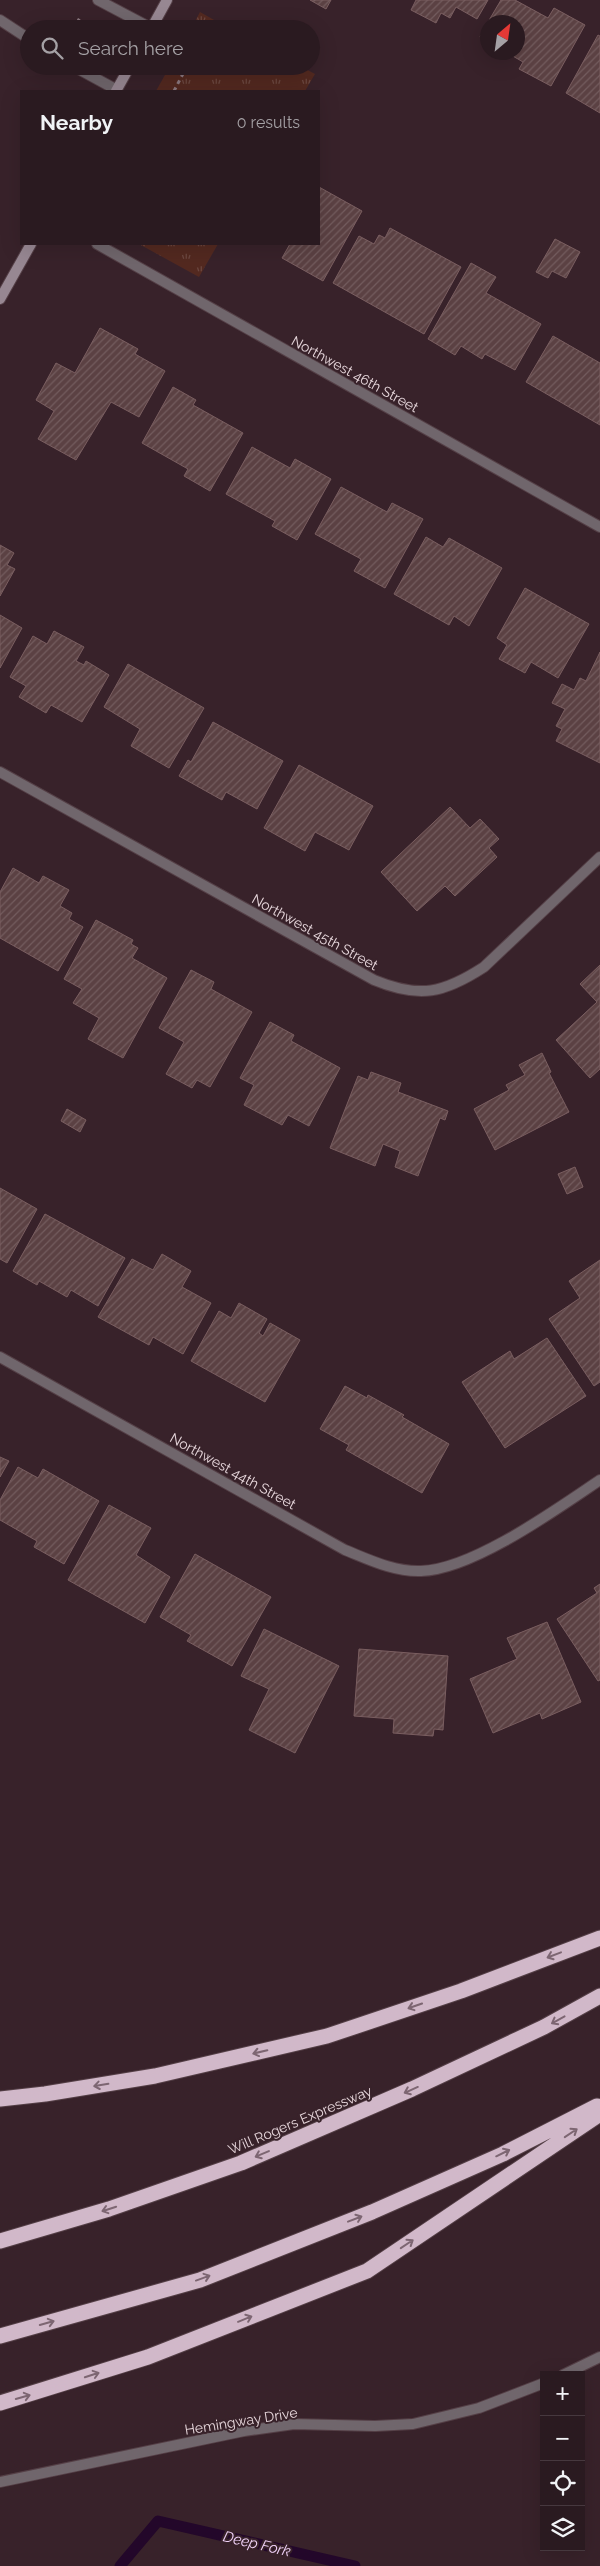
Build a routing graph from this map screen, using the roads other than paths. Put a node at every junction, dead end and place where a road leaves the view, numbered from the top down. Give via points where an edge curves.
1 (98, 0) edge
2 (167, 0) edge
3 (136, 20) edge
4 (156, 20) edge
5 (2, 25) edge
6 (20, 34) edge
7 (88, 75) edge
8 (125, 75) edge
9 (114, 90) edge
10 (117, 90) edge
11 (30, 245) edge
12 (100, 245) edge
13 (0, 299) edge
14 (600, 527) edge
15 (0, 772) edge
16 (600, 857) edge
17 (0, 1357) edge
18 (600, 1480) edge
19 (600, 1938) edge
20 (600, 1996) edge
21 (0, 2098) edge
22 (600, 2105) edge
23 (600, 2114) edge
24 (0, 2241) edge
25 (0, 2336) edge
26 (600, 2357) edge
27 (571, 2371) edge
28 (540, 2385) edge
29 (0, 2403) edge
30 (0, 2482) edge

1 - 3 street
2 - 4 main road
5 - 6 street
7 - 9 street
8 - 10 main road
11 - 13 main road
12 - 14 street, Northwest 46th Street
15 - 16 street, Northwest 45th Street via 374,980 398,990 422,993 464,981 484,967
17 - 18 street, Northwest 44th Street via 345,1550 385,1567 422,1571 462,1561 499,1544
19 -> 21 highway via 462,1991 327,2036 155,2076
20 -> 24 highway, Will Rogers Expressway via 544,2027 421,2085 241,2163 109,2209
25 -> 22 highway via 209,2276 372,2212 503,2154
29 -> 23 highway via 148,2357 367,2271
26 - 27 street
28 - 30 street, Hemingway Drive via 479,2408 413,2424 294,2424 244,2431

